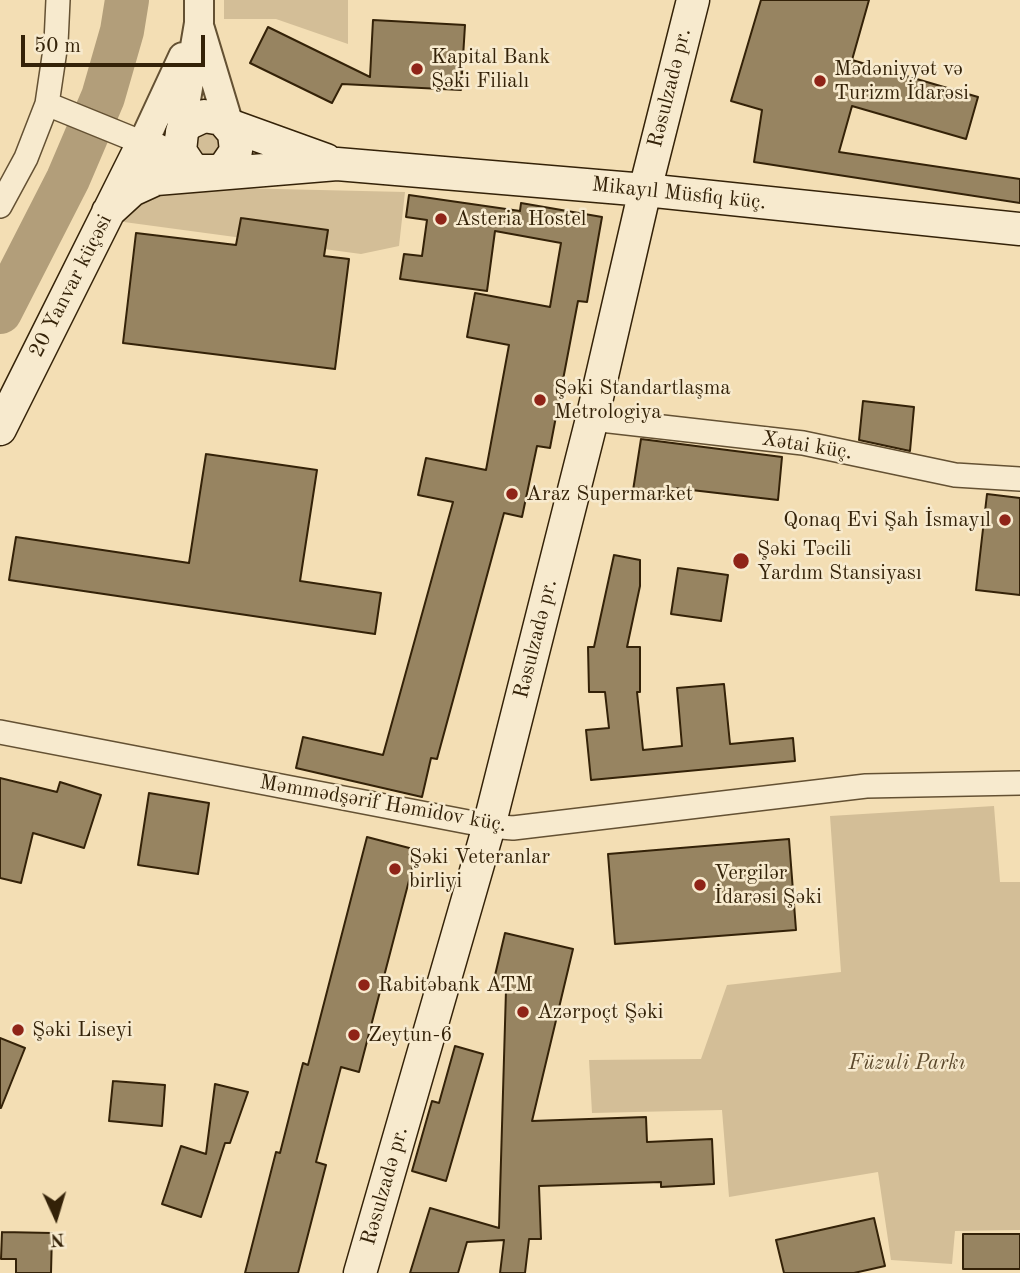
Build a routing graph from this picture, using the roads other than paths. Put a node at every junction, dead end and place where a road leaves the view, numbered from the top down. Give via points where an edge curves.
1 (58, 0) edge
2 (693, 0) edge
3 (199, 11) edge
4 (47, 103) junction
5 (229, 125) junction
6 (185, 128) junction
7 (134, 139) junction
8 (337, 164) junction
9 (203, 172) junction
10 (645, 190) junction
11 (0, 206) edge
12 (108, 212) junction
13 (1020, 229) edge
14 (592, 419) junction
15 (0, 429) edge
16 (1020, 479) edge
17 (0, 732) edge
18 (1020, 783) edge
19 (489, 826) junction
20 (360, 1273) edge

1 - 4 street
2 - 10 main road, Rəsulzadə pr.
3 - 5 street
3 - 6 street
3 - 7 street
4 - 7 street
4 - 11 street via 26,158
5 - 6 main road via 213,116
5 - 8 main road
5 - 9 main road via 236,151 225,167
6 - 7 main road
6 - 9 main road via 184,159
7 - 9 main road
7 - 12 main road, 20 Yanvar küçəsi
8 - 9 main road
8 - 10 main road, Mikayıl Müsfiq küç.
9 - 12 main road via 141,184
10 - 13 main road, Mikayıl Müsfiq küç.
10 - 14 main road, Rəsulzadə pr.
12 - 15 main road, 20 Yanvar küçəsi
14 - 16 street, Xətai küç. via 803,443 956,475
14 - 19 main road, Rəsulzadə pr.
17 - 19 street, Məmmədşərif Həmidov küç.
18 - 19 street, Məmmədşərif Həmidov küç. via 866,786 550,826
19 - 20 main road, Rəsulzadə pr.

